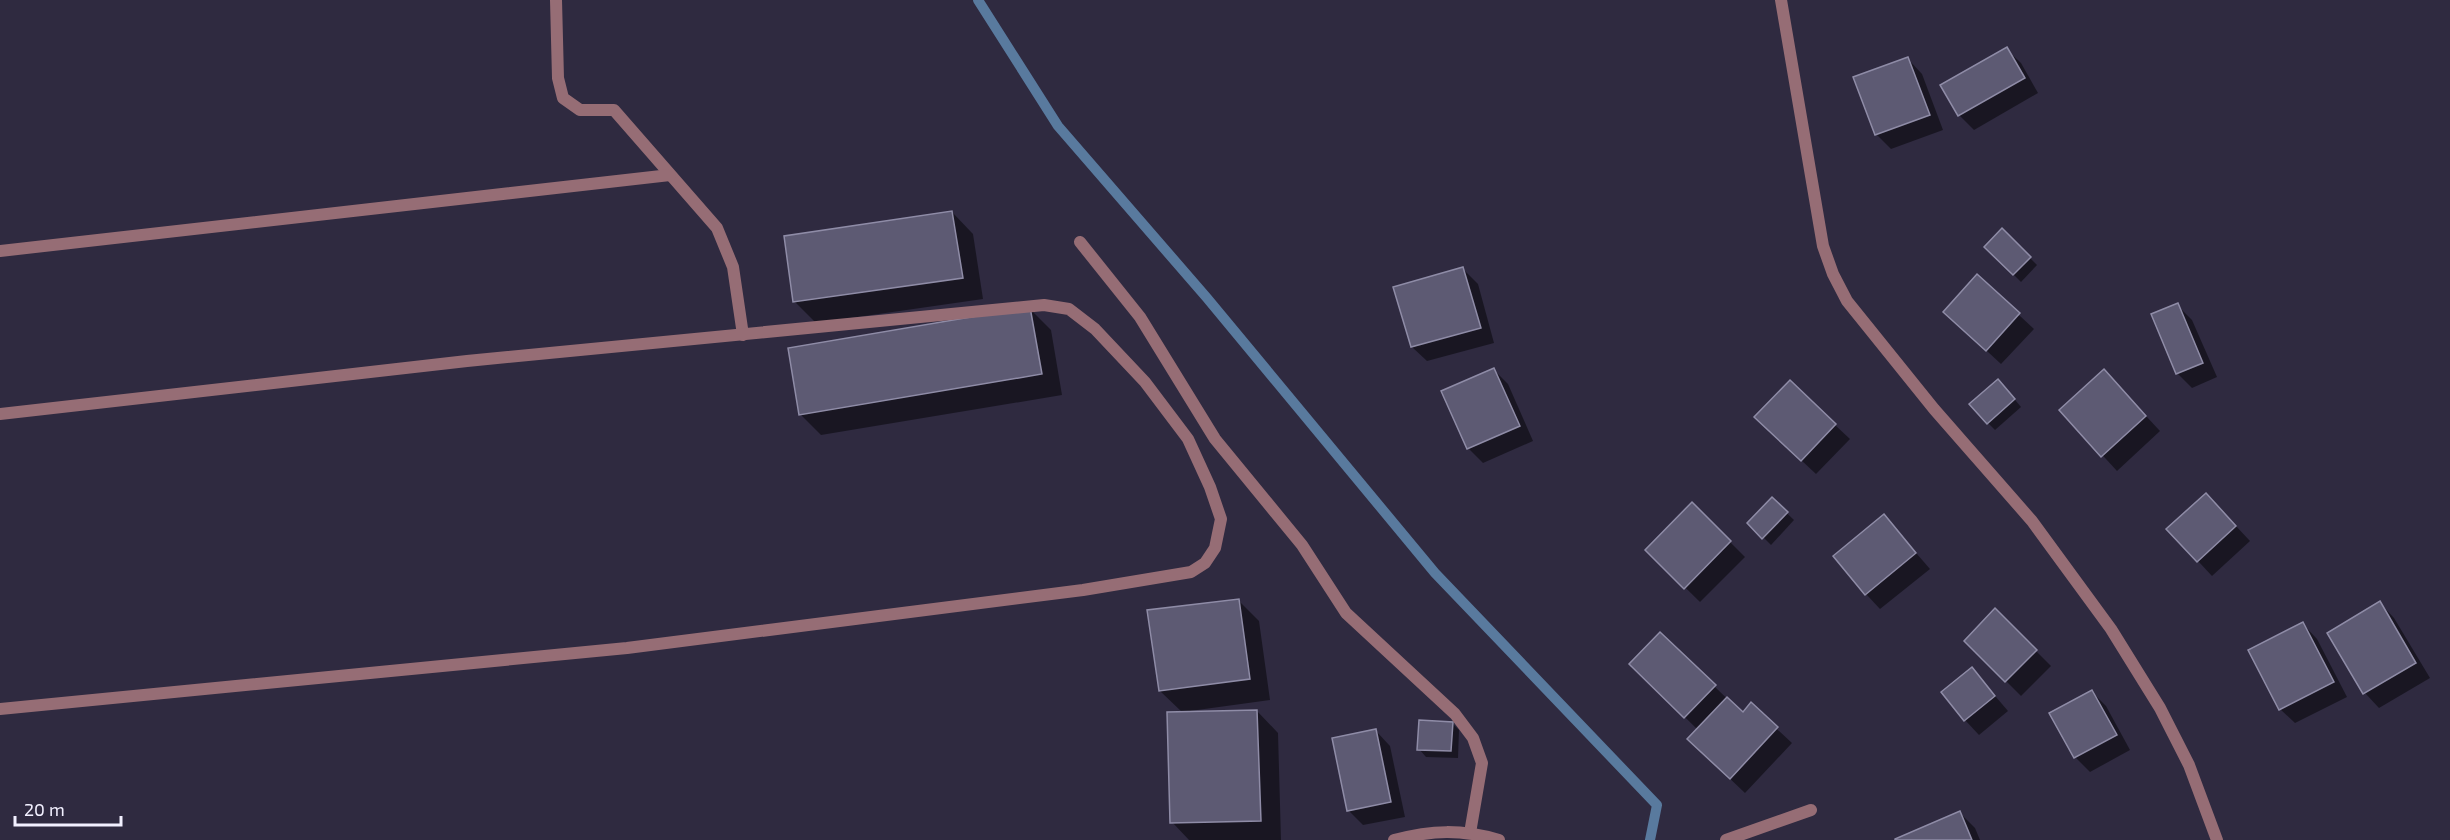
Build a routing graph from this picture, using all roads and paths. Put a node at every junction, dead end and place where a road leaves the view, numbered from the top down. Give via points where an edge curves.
1 (556, 0) edge
2 (1781, 0) edge
3 (670, 175) junction
4 (1080, 242) dead end
5 (0, 251) edge
6 (743, 335) junction
7 (0, 414) edge
8 (0, 709) edge
9 (1811, 810) dead end
10 (1470, 833) junction
11 (1394, 840) edge
12 (1499, 840) edge
13 (1726, 840) edge
14 (2217, 840) edge

1 - 3 street via 558,78 563,98 580,110 614,110
2 - 14 street via 1823,246 1847,302 2032,521 2111,629 2160,708 2189,765
3 - 5 street
3 - 6 street via 717,228 733,267
4 - 10 street via 1140,317 1215,439 1302,544 1346,613 1455,714 1473,738 1482,763
6 - 7 street
6 - 8 street via 1044,305 1069,309 1145,382 1188,439 1221,519 1215,548 1205,563 1191,572 1083,590 627,648
9 - 13 street
10 - 11 street via 1423,832
10 - 12 street

